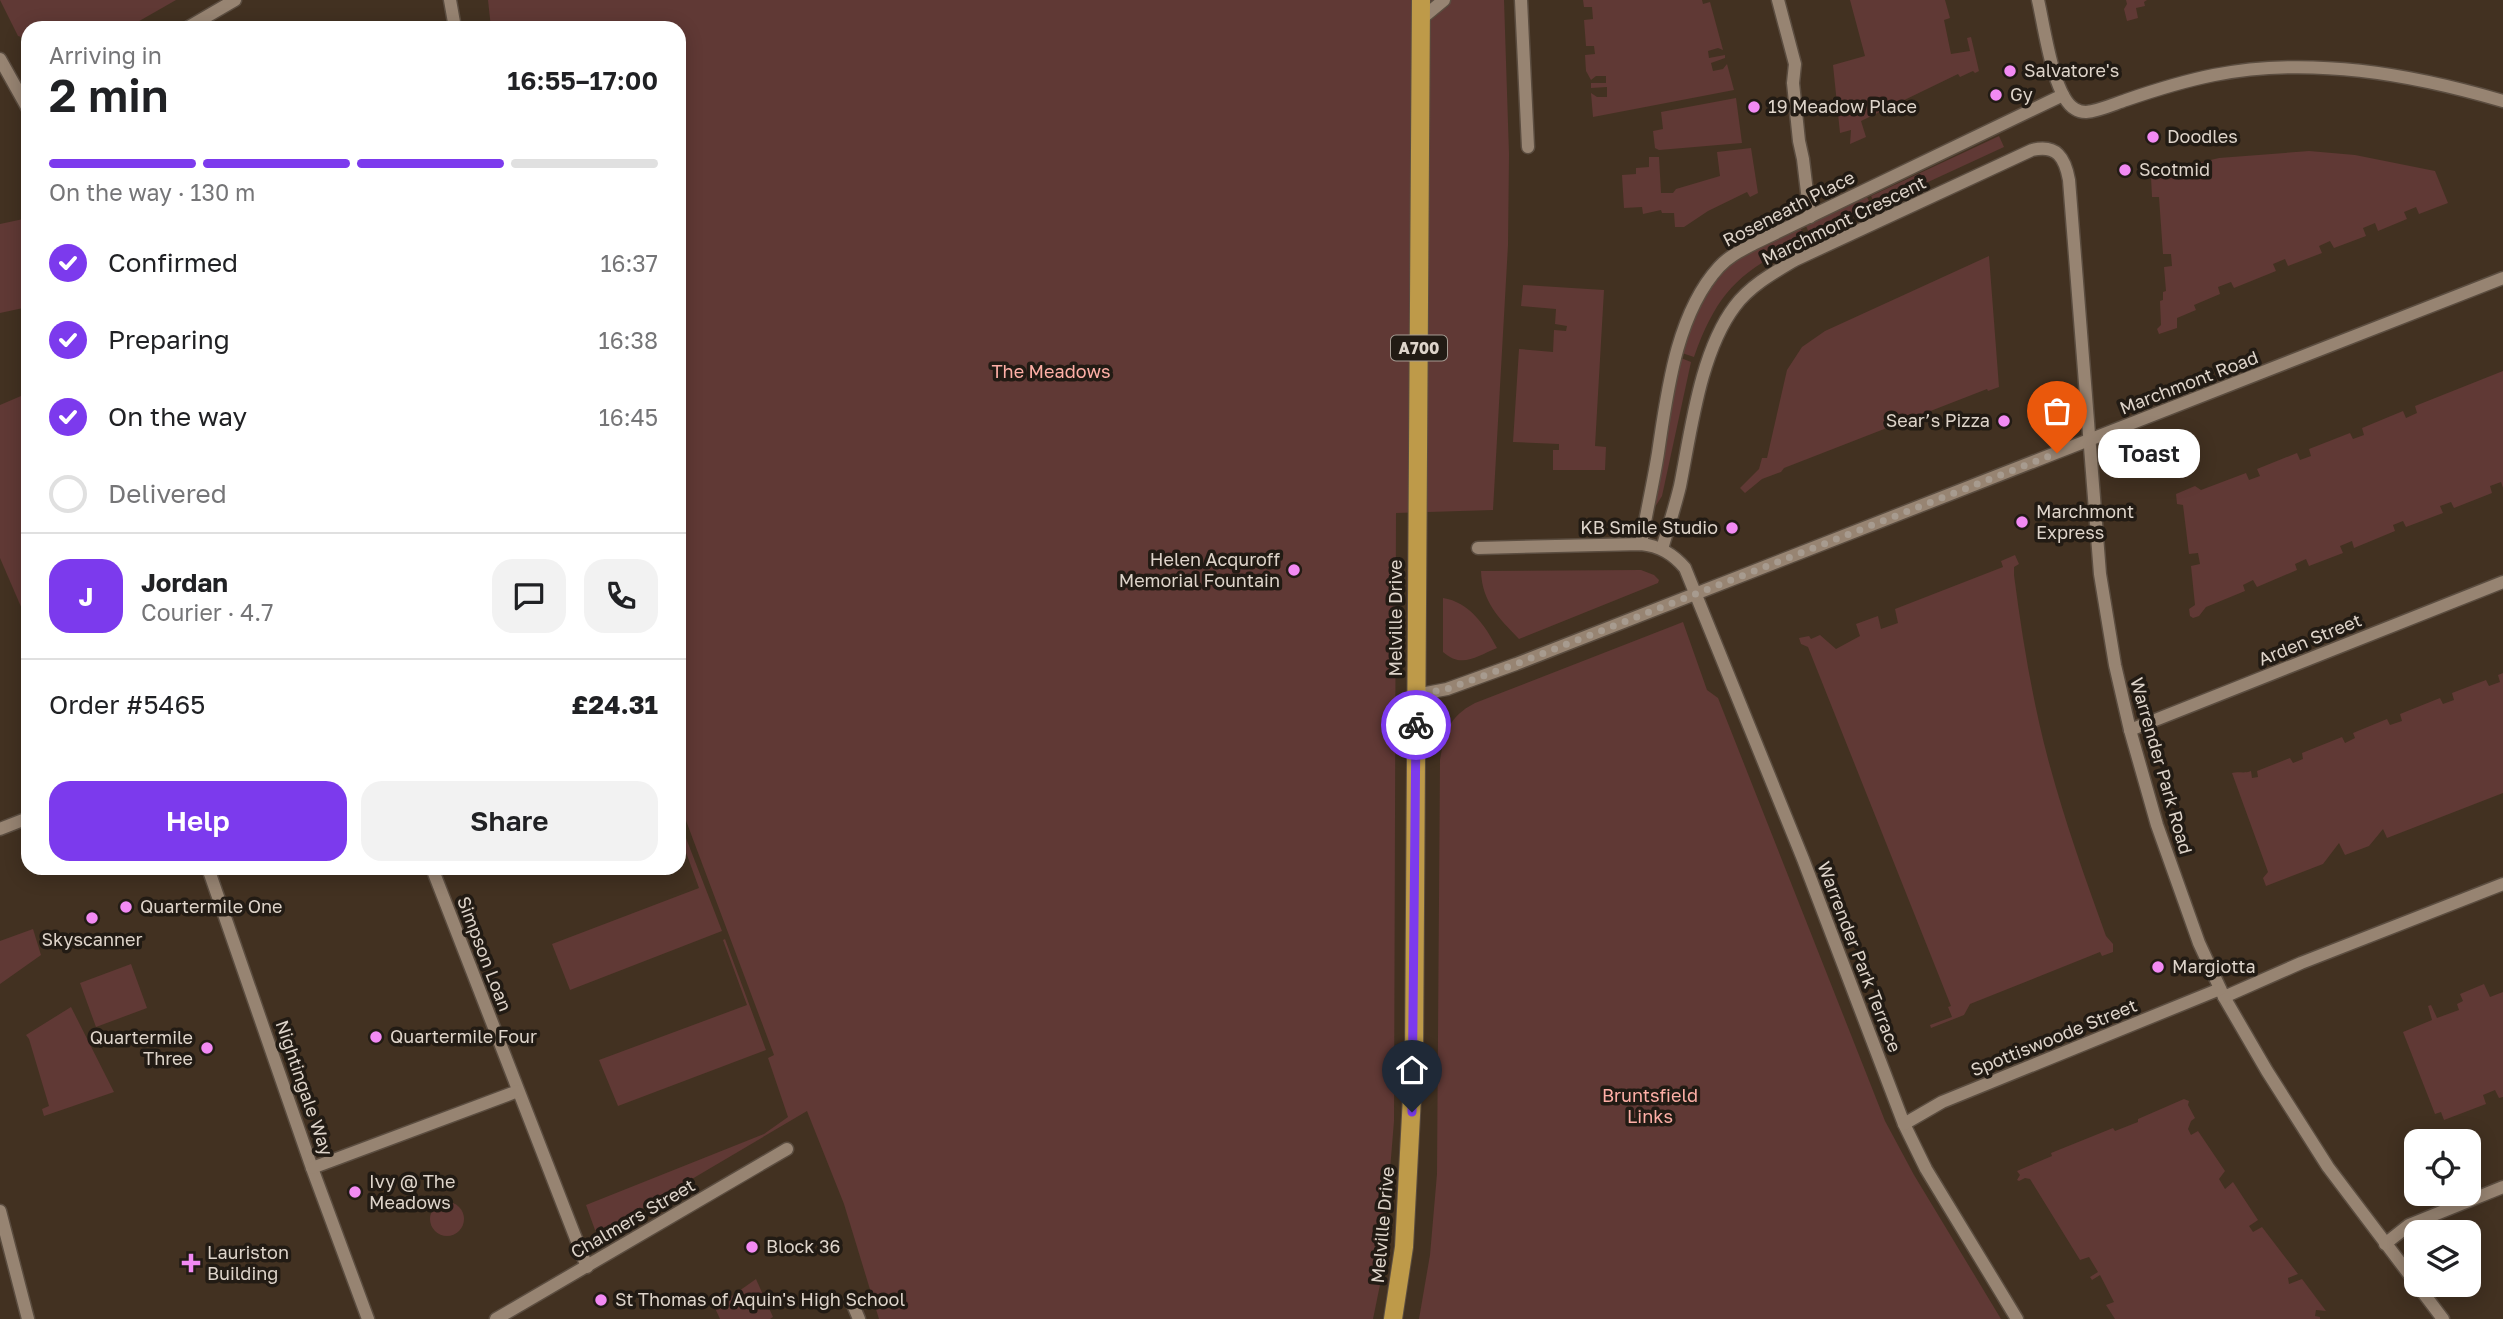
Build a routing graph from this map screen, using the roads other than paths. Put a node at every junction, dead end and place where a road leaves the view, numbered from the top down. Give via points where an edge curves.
1 (235, 0) edge
2 (450, 0) edge
3 (1421, 0) edge
4 (1444, 0) edge
5 (1521, 0) edge
6 (1778, 0) edge
7 (2038, 0) edge
8 (1421, 19) junction
9 (199, 21) edge
10 (454, 21) edge
11 (0, 60) edge
12 (2063, 95) junction
13 (21, 97) edge
14 (2503, 102) edge
15 (1528, 147) dead end
16 (2056, 152) joint
17 (1810, 217) junction
18 (2503, 278) edge
19 (2090, 440) junction
20 (1641, 544) junction
21 (1478, 548) dead end
22 (1662, 549) junction
23 (2503, 582) edge
24 (1696, 593) junction
25 (1416, 695) junction
26 (2130, 730) junction
27 (21, 821) edge
28 (0, 829) edge
29 (210, 875) edge
30 (435, 875) edge
31 (2503, 884) edge
32 (2222, 993) junction
33 (518, 1091) junction
34 (1904, 1124) junction
35 (788, 1149) dead end
36 (313, 1168) junction
37 (2503, 1187) edge
38 (0, 1211) edge
39 (2385, 1244) junction
40 (587, 1267) junction
41 (851, 1300) dead end
42 (28, 1319) edge
43 (368, 1319) edge
44 (496, 1319) edge
45 (859, 1319) edge
46 (1393, 1319) edge
47 (2017, 1319) edge
48 (2443, 1319) edge

1 - 9 street
2 - 10 street
3 - 8 main road, Melville Drive / A700
4 - 8 street
5 - 15 street
6 - 17 street via 1795,64 1798,141
7 - 12 street
8 - 25 main road, Melville Drive / A700
11 - 13 street
12 - 14 street via 2070,105 2085,112 2213,76 2292,67 2403,77
12 - 17 street, Roseneath Place
16 - 19 street, Warrender Park Road via 2066,163 2069,180
16 - 22 street, Marchmont Crescent via 2032,150 1794,261 1744,296 1729,315 1706,364
17 - 20 street, Roseneath Place via 1728,258 1704,288 1685,327 1669,383
18 - 19 street, Marchmont Road
19 - 24 street, Marchmont Road
19 - 26 street, Warrender Park Road via 2100,574
20 - 21 street
20 - 22 street
22 - 24 street, Warrender Park Terrace via 1685,568
23 - 26 street, Arden Street
24 - 25 street, Marchmont Road via 1516,664
24 - 34 street, Warrender Park Terrace
25 - 46 main road, Melville Drive / A700 via 1410,1151 1404,1247
26 - 32 street, Warrender Park Road via 2181,895
27 - 28 street
29 - 36 street, Nightingale Way
30 - 33 street, Simpson Loan
31 - 32 street, Spottiswoode Street
32 - 34 street, Spottiswoode Street via 1942,1102
32 - 39 street, Warrender Park Road via 2328,1167
33 - 36 street
33 - 40 street, Simpson Loan
34 - 47 street, Warrender Park Terrace via 1926,1169
35 - 40 street, Chalmers Street
36 - 43 street, Nightingale Way
37 - 39 street via 2409,1225
38 - 42 street
39 - 48 street, Warrender Park Road
40 - 44 street, Chalmers Street
41 - 45 street

